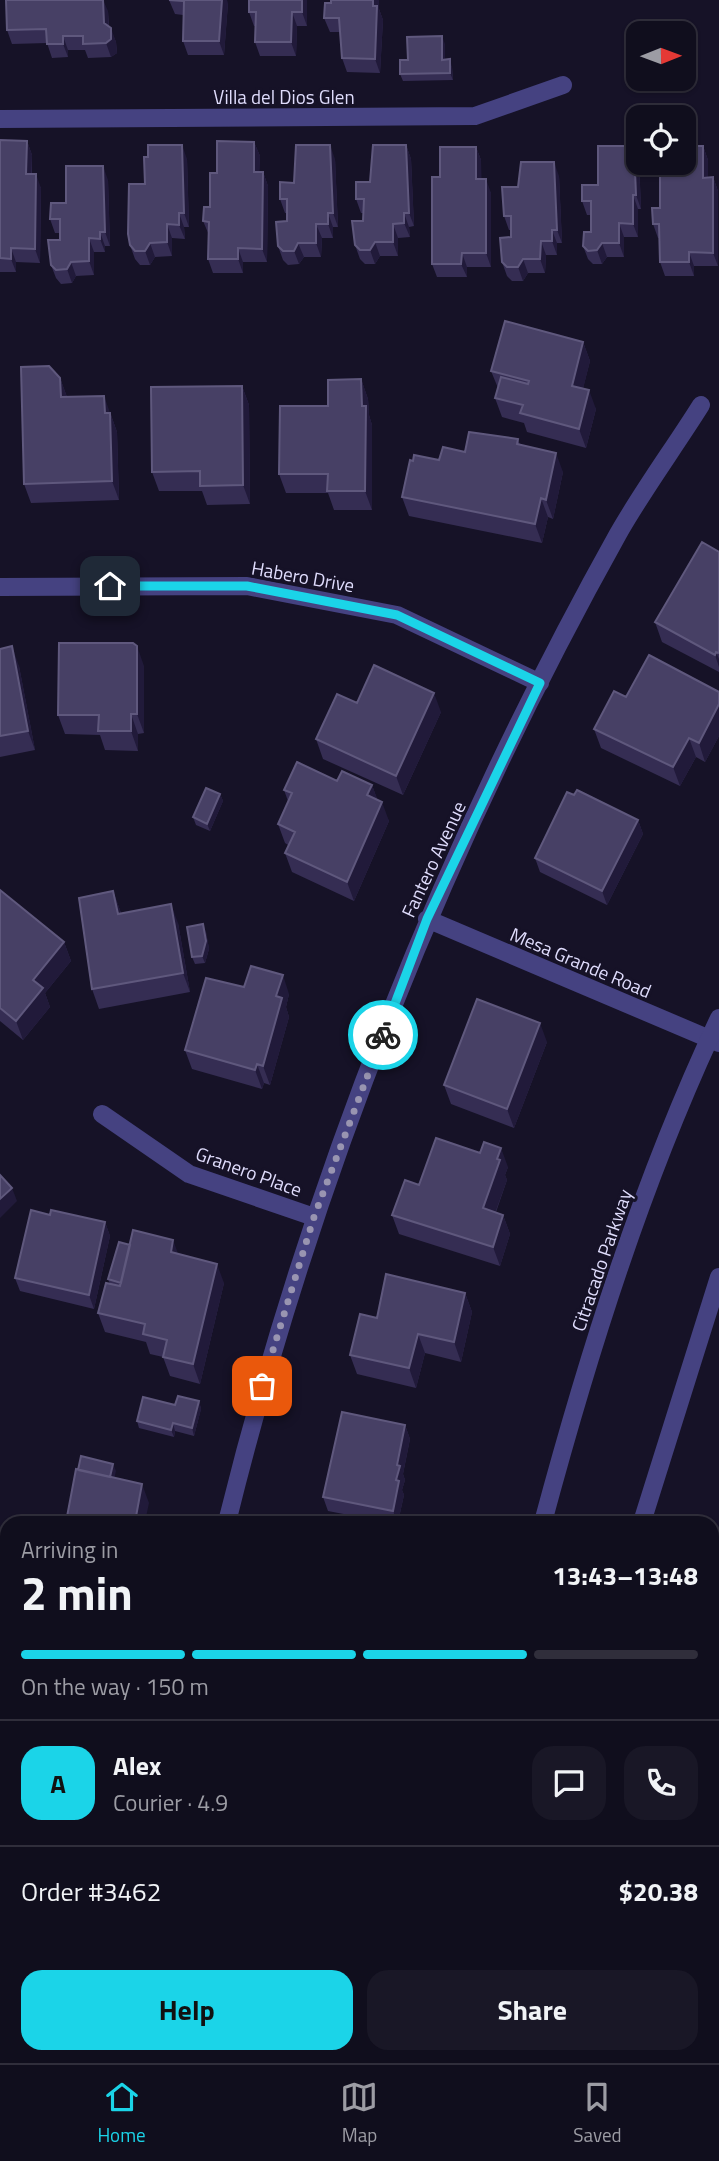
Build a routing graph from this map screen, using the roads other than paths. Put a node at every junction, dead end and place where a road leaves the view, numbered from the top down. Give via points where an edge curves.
1 (564, 85) dead end
2 (0, 120) edge
3 (701, 405) dead end
4 (0, 587) edge
5 (540, 683) junction
6 (427, 919) junction
7 (719, 1018) edge
8 (714, 1041) edge
9 (102, 1114) dead end
10 (314, 1217) junction
11 (719, 1277) edge
12 (228, 1516) edge
13 (545, 1516) edge
14 (644, 1516) edge

1 - 2 street, Villa del Dios Glen via 475,116
3 - 5 street, Fantero Avenue via 620,532
4 - 5 street, Habero Drive via 247,586 397,615
5 - 6 street, Fantero Avenue
6 - 8 street, Mesa Grande Road
6 - 10 street, Fantero Avenue
7 - 8 street, Citracado Parkway
8 - 13 street, Citracado Parkway via 629,1238 577,1397
9 - 10 street, Granero Place via 189,1174
10 - 12 street, Fantero Avenue via 255,1410
11 - 14 street

